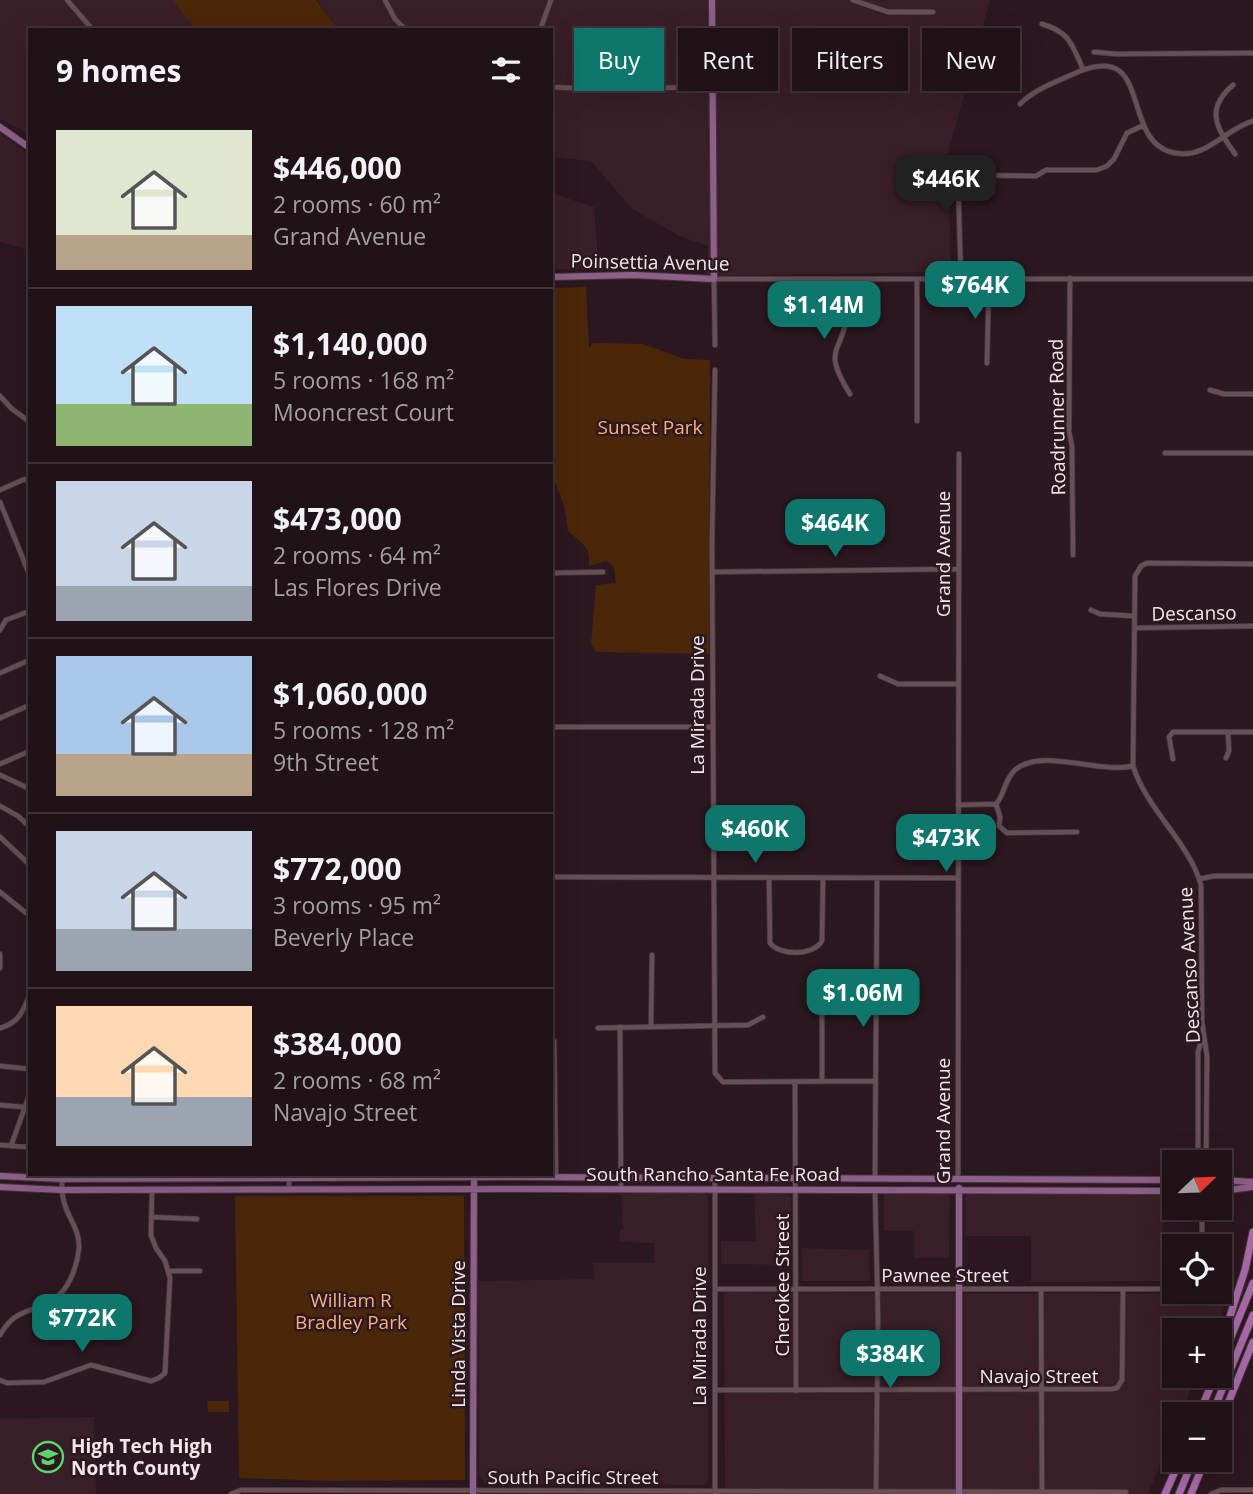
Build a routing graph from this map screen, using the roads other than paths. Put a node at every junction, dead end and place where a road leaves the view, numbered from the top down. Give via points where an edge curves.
1 (67, 0) edge
2 (385, 0) edge
3 (551, 0) edge
4 (712, 0) edge
5 (853, 0) edge
6 (933, 12) dead end
7 (1042, 24) dead end
8 (91, 28) edge
9 (404, 28) edge
10 (541, 28) edge
11 (712, 28) edge
12 (1094, 52) dead end
13 (1253, 53) edge
14 (1083, 69) junction
15 (1233, 85) dead end
16 (553, 87) edge
17 (678, 87) edge
18 (712, 91) edge
19 (1020, 104) dead end
20 (1253, 121) edge
21 (1144, 125) junction
22 (0, 128) edge
23 (1224, 137) junction
24 (28, 147) edge
25 (1235, 154) dead end
26 (553, 277) edge
27 (1070, 278) junction
28 (714, 279) junction
29 (848, 279) junction
30 (989, 279) junction
31 (1253, 279) edge
32 (917, 281) junction
33 (961, 281) junction
34 (715, 345) dead end
35 (987, 363) dead end
36 (715, 370) dead end
37 (1209, 390) dead end
38 (850, 394) dead end
39 (1253, 394) edge
40 (0, 396) edge
41 (28, 421) edge
42 (917, 421) dead end
43 (1165, 453) dead end
44 (1253, 453) edge
45 (960, 454) dead end
46 (28, 480) edge
47 (0, 490) edge
48 (0, 502) edge
49 (1073, 555) dead end
50 (1253, 564) edge
51 (958, 569) junction
52 (28, 571) edge
53 (603, 572) dead end
54 (712, 572) junction
55 (553, 573) edge
56 (1091, 610) dead end
57 (28, 612) edge
58 (1134, 616) junction
59 (1253, 625) edge
60 (1135, 628) junction
61 (0, 630) edge
62 (28, 661) edge
63 (0, 673) edge
64 (880, 676) dead end
65 (958, 684) junction
66 (28, 706) edge
67 (0, 718) edge
68 (553, 727) edge
69 (713, 727) junction
70 (1253, 732) edge
71 (1228, 733) junction
72 (28, 752) edge
73 (1226, 758) dead end
74 (1173, 759) dead end
75 (0, 764) edge
76 (1133, 766) junction
77 (0, 775) edge
78 (28, 788) edge
79 (996, 804) junction
80 (958, 805) junction
81 (0, 806) edge
82 (28, 825) edge
83 (1077, 832) dead end
84 (0, 837) edge
85 (28, 863) edge
86 (1253, 876) edge
87 (553, 877) edge
88 (714, 878) junction
89 (769, 878) junction
90 (823, 878) junction
91 (958, 878) junction
92 (877, 879) junction
93 (1199, 879) junction
94 (0, 892) edge
95 (28, 914) edge
96 (0, 954) edge
97 (652, 955) dead end
98 (0, 968) edge
99 (28, 999) edge
100 (822, 1011) dead end
101 (763, 1017) dead end
102 (651, 1025) junction
103 (715, 1025) junction
104 (620, 1027) junction
105 (0, 1028) edge
106 (598, 1028) dead end
107 (1203, 1034) junction
108 (554, 1041) dead end
109 (0, 1066) edge
110 (28, 1069) edge
111 (792, 1081) junction
112 (822, 1081) junction
113 (875, 1081) junction
114 (28, 1097) edge
115 (0, 1105) edge
116 (23, 1107) junction
117 (0, 1146) edge
118 (11, 1146) junction
119 (28, 1147) edge
120 (1198, 1150) edge
121 (1206, 1150) edge
122 (0, 1175) edge
123 (28, 1176) edge
124 (31, 1176) edge
125 (392, 1176) edge
126 (474, 1176) edge
127 (62, 1177) edge
128 (233, 1177) edge
129 (289, 1177) edge
130 (556, 1178) junction
131 (621, 1178) junction
132 (715, 1179) junction
133 (875, 1179) junction
134 (958, 1179) junction
135 (1030, 1179) junction
136 (795, 1180) junction
137 (1162, 1180) edge
138 (1232, 1182) edge
139 (1253, 1185) edge
140 (0, 1187) edge
141 (621, 1189) junction
142 (959, 1189) junction
143 (1232, 1189) edge
144 (62, 1190) junction
145 (152, 1190) junction
146 (234, 1190) junction
147 (289, 1190) junction
148 (474, 1190) junction
149 (715, 1190) junction
150 (875, 1190) junction
151 (1014, 1190) junction
152 (795, 1191) junction
153 (1162, 1191) edge
154 (151, 1217) junction
155 (197, 1219) dead end
156 (1253, 1232) edge
157 (169, 1271) junction
158 (200, 1271) dead end
159 (1253, 1283) edge
160 (715, 1289) junction
161 (795, 1289) junction
162 (877, 1289) junction
163 (958, 1289) junction
164 (1041, 1289) junction
165 (1123, 1289) junction
166 (1162, 1289) edge
167 (1253, 1315) edge
168 (1229, 1318) edge
169 (0, 1335) edge
170 (1232, 1335) edge
171 (1253, 1342) edge
172 (1253, 1353) edge
173 (0, 1380) edge
174 (1234, 1389) junction
175 (715, 1390) junction
176 (1041, 1390) junction
177 (796, 1391) junction
178 (877, 1391) junction
179 (958, 1391) junction
180 (1217, 1402) edge
181 (1229, 1402) edge
182 (1175, 1472) edge
183 (1188, 1472) edge
184 (1200, 1472) edge
185 (1253, 1490) edge
186 (876, 1491) junction
187 (395, 1492) edge
188 (473, 1492) edge
189 (715, 1492) edge
190 (1042, 1492) junction
191 (1126, 1492) dead end
192 (959, 1493) edge
193 (232, 1494) edge
194 (1165, 1494) edge
195 (1179, 1494) edge
196 (1191, 1494) edge
197 (1211, 1494) edge

1 - 8 street
2 - 9 street
3 - 10 street
4 - 11 main road
5 - 6 street via 888,12
7 - 14 street via 1066,36
12 - 13 street
14 - 19 street via 1030,94
14 - 21 street via 1109,65 1123,73
15 - 23 street via 1215,109
16 - 17 street
18 - 28 main road
20 - 23 street
21 - 23 street via 1156,143 1173,153 1198,152
21 - 33 street via 1126,133 1114,159 1097,170 958,178
22 - 24 main road
23 - 25 street
26 - 28 main road, Poinsettia Avenue
27 - 30 street, Poinsettia Avenue
27 - 31 street, Poinsettia Avenue
27 - 49 street, Roadrunner Road
28 - 29 street, Poinsettia Avenue
28 - 34 street
29 - 32 street, Poinsettia Avenue
29 - 38 street via 848,313 834,363
30 - 33 street, Poinsettia Avenue
30 - 35 street
32 - 33 street, Poinsettia Avenue
32 - 42 street
36 - 54 street, La Mirada Drive
37 - 39 street
40 - 41 street
43 - 44 street
45 - 51 street, Grand Avenue
46 - 47 street
48 - 52 street
50 - 58 street, Descanso Avenue via 1141,566 1135,576
51 - 54 street
51 - 65 street, Grand Avenue
53 - 55 street
54 - 69 street, La Mirada Drive
56 - 58 street
57 - 61 street via 6,620
58 - 60 street, Descanso Avenue
59 - 60 street, Descanso
60 - 76 street, Descanso Avenue
62 - 63 street
64 - 65 street via 898,684
65 - 80 street, Grand Avenue
66 - 67 street
68 - 69 street
69 - 88 street, La Mirada Drive
70 - 71 street
71 - 73 street
71 - 74 street via 1173,732 1169,737
72 - 75 street
76 - 79 street via 1098,768 1035,760 1009,776
76 - 93 street, Descanso Avenue via 1139,785
77 - 78 street
79 - 80 street
79 - 83 street via 999,825 1010,834
80 - 91 street, Grand Avenue
81 - 82 street
84 - 85 street
86 - 93 street
87 - 88 street
88 - 89 street
88 - 103 street, La Mirada Drive
89 - 90 street
89 - 90 street via 770,943 792,952 812,950 822,941
90 - 92 street
91 - 92 street
91 - 134 street, Grand Avenue
92 - 113 street
93 - 107 street, Descanso Avenue
94 - 95 street
96 - 98 street
97 - 102 street
99 - 105 street via 17,1020
100 - 112 street
101 - 103 street via 748,1025
102 - 103 street
102 - 104 street
103 - 111 street, La Mirada Drive via 715,1073 720,1080
104 - 106 street
104 - 131 street
107 - 120 street via 1198,1052
107 - 121 street, Descanso Avenue via 1208,1056
108 - 130 street
109 - 110 street
111 - 112 street
111 - 136 street, Cherokee Street
112 - 113 street
113 - 133 street
114 - 116 street
115 - 116 street
116 - 118 street
117 - 118 street
118 - 119 street
122 - 123 main road, South Rancho Santa Fe Road
124 - 127 main road, South Rancho Santa Fe Road
125 - 126 main road, South Rancho Santa Fe Road
125 - 129 main road, South Rancho Santa Fe Road
126 - 130 main road, South Rancho Santa Fe Road
126 - 148 main road, Linda Vista Drive
127 - 128 main road, South Rancho Santa Fe Road
127 - 144 street
128 - 129 main road, South Rancho Santa Fe Road
128 - 146 street
129 - 147 street
130 - 131 main road, South Rancho Santa Fe Road
131 - 132 main road, South Rancho Santa Fe Road
131 - 141 street
132 - 136 main road, South Rancho Santa Fe Road
132 - 149 street, La Mirada Drive
133 - 134 main road, South Rancho Santa Fe Road
133 - 136 main road, South Rancho Santa Fe Road
134 - 135 main road, South Rancho Santa Fe Road
134 - 142 main road, Grand Avenue
135 - 137 main road, South Rancho Santa Fe Road
135 - 151 main road
136 - 152 street, Cherokee Street
138 - 139 main road
139 - 143 main road
140 - 144 main road, South Rancho Santa Fe Road
141 - 148 main road, South Rancho Santa Fe Road
141 - 149 main road, South Rancho Santa Fe Road
142 - 150 main road, South Rancho Santa Fe Road
142 - 151 main road, South Rancho Santa Fe Road
142 - 163 main road, Grand Avenue
144 - 145 main road, South Rancho Santa Fe Road
144 - 169 street via 78,1240 67,1287 52,1301 19,1314
145 - 146 main road, South Rancho Santa Fe Road
145 - 154 street
146 - 147 main road, South Rancho Santa Fe Road
147 - 148 main road, South Rancho Santa Fe Road
148 - 188 main road, Linda Vista Drive
149 - 152 main road, South Rancho Santa Fe Road
149 - 160 street, La Mirada Drive
150 - 152 main road, South Rancho Santa Fe Road
150 - 162 street
151 - 153 main road, South Rancho Santa Fe Road
152 - 161 street, Cherokee Street
154 - 155 street
154 - 157 street via 151,1236
156 - 168 highway
157 - 158 street
157 - 173 street via 167,1368 159,1378 151,1381 91,1365 44,1381
159 - 170 highway
160 - 161 street, Pawnee Street
160 - 175 street, La Mirada Drive
161 - 162 street, Pawnee Street
161 - 177 street, Cherokee Street
162 - 163 street, Pawnee Street
162 - 178 street
163 - 164 street, Pawnee Street
163 - 179 main road, Grand Avenue
164 - 165 street, Pawnee Street
164 - 176 street
165 - 166 street, Pawnee Street
165 - 176 street, Navajo Street via 1122,1380 1117,1388
167 - 180 highway
171 - 174 highway
172 - 174 highway
174 - 181 highway
175 - 177 street, Navajo Street
175 - 189 street, La Mirada Drive
176 - 179 street, Navajo Street
176 - 190 street
177 - 178 street, Navajo Street
178 - 179 street, Navajo Street
178 - 186 street
179 - 192 main road, Grand Avenue
182 - 194 highway
183 - 195 highway
184 - 196 highway
185 - 197 street
186 - 189 street, South Pacific Street
186 - 192 street, South Pacific Street
187 - 188 street, South Pacific Street
187 - 193 street, South Pacific Street via 241,1490
188 - 189 street, South Pacific Street
190 - 191 street, South Pacific Street
190 - 192 street, South Pacific Street

